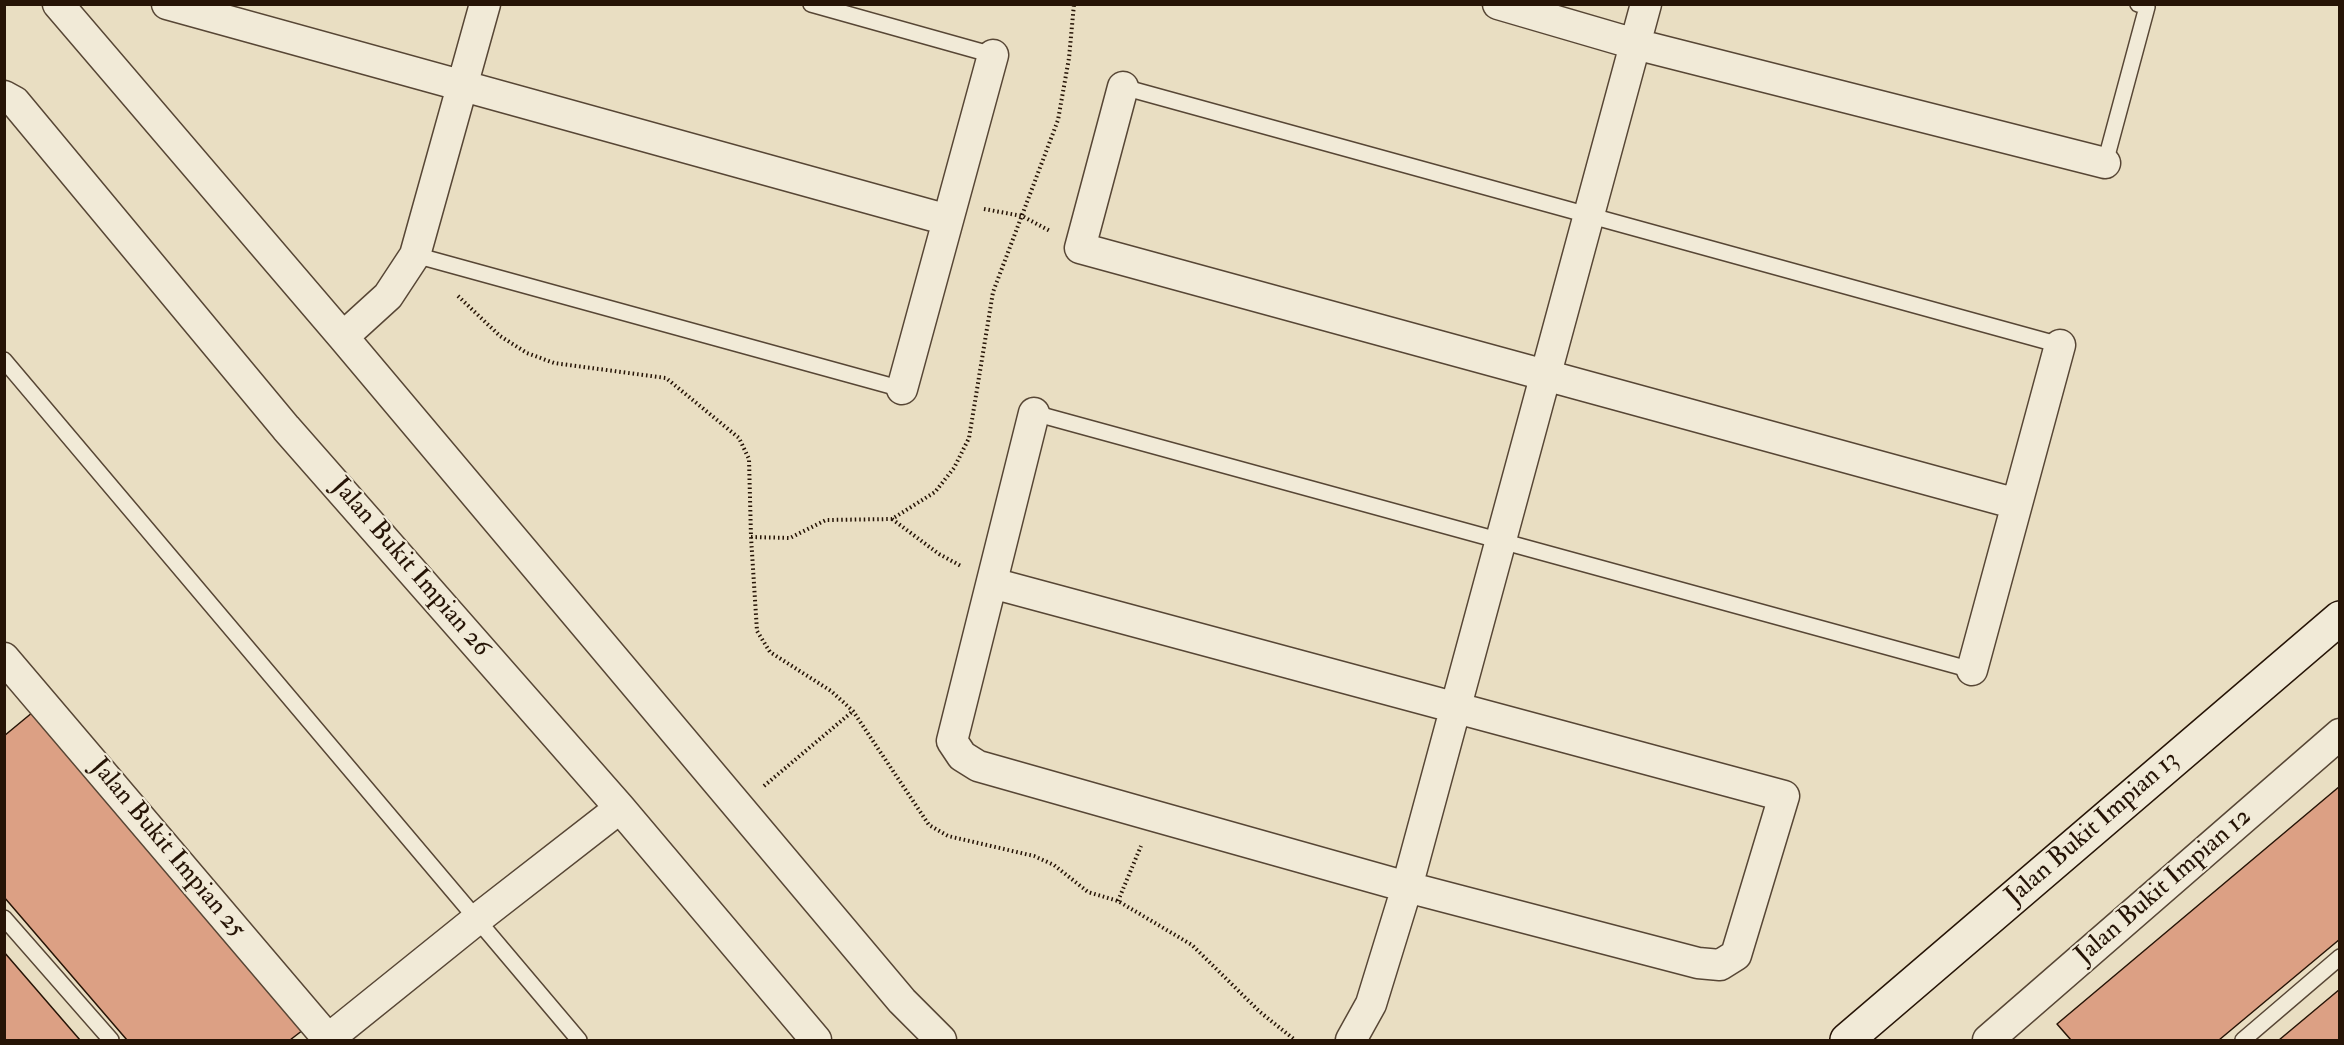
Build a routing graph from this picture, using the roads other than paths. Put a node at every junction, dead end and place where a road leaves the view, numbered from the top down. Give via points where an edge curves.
1 (58, 4) edge
2 (167, 4) edge
3 (485, 4) edge
4 (811, 4) edge
5 (1498, 4) edge
6 (1646, 4) edge
7 (2138, 4) edge
8 (1635, 44) junction
9 (993, 55) joint
10 (462, 86) junction
11 (1123, 87) joint
12 (4, 96) edge
13 (2105, 163) joint
14 (951, 211) junction
15 (1589, 215) junction
16 (415, 255) junction
17 (343, 337) junction
18 (2060, 345) joint
19 (4, 360) edge
20 (1546, 375) junction
21 (902, 389) joint
22 (1034, 413) joint
23 (2017, 504) junction
24 (1501, 541) junction
25 (993, 583) junction
26 (2340, 618) edge
27 (4, 658) edge
28 (1972, 670) joint
29 (1456, 707) junction
30 (2340, 734) edge
31 (620, 808) junction
32 (1407, 887) junction
33 (4, 918) edge
34 (476, 920) junction
35 (2340, 957) edge
36 (328, 1040) edge
37 (111, 1041) edge
38 (579, 1041) edge
39 (816, 1041) edge
40 (940, 1041) edge
41 (1351, 1041) edge
42 (1847, 1041) edge
43 (1988, 1041) edge
44 (2243, 1041) edge

1 - 17 street
2 - 10 street
3 - 10 street
4 - 9 lane
5 - 8 street
6 - 8 street
7 - 13 lane via 2146,7
8 - 13 street
8 - 15 street
9 - 14 street
10 - 14 street
10 - 16 street
11 - 15 lane
11 - 20 street via 1080,248
12 - 31 street, Jalan Bukit Impian 26 via 15,102 286,428
14 - 21 street
15 - 18 lane
15 - 20 street
16 - 17 street via 388,296
16 - 21 lane
17 - 40 street via 902,1001
18 - 23 street
19 - 34 lane
20 - 23 street
20 - 24 street
22 - 24 lane
22 - 25 street
23 - 28 street
24 - 28 lane
24 - 29 street
25 - 29 street
25 - 32 street via 952,741 962,756 978,766
26 - 42 street, Jalan Bukit Impian 13
27 - 36 street, Jalan Bukit Impian 25
29 - 32 street
29 - 32 street via 1784,796 1736,955 1720,965 1698,963
30 - 43 street, Jalan Bukit Impian 12
31 - 34 street
31 - 39 street, Jalan Bukit Impian 26
32 - 41 street via 1371,1004
33 - 37 lane
34 - 36 street
34 - 38 lane
35 - 44 lane

